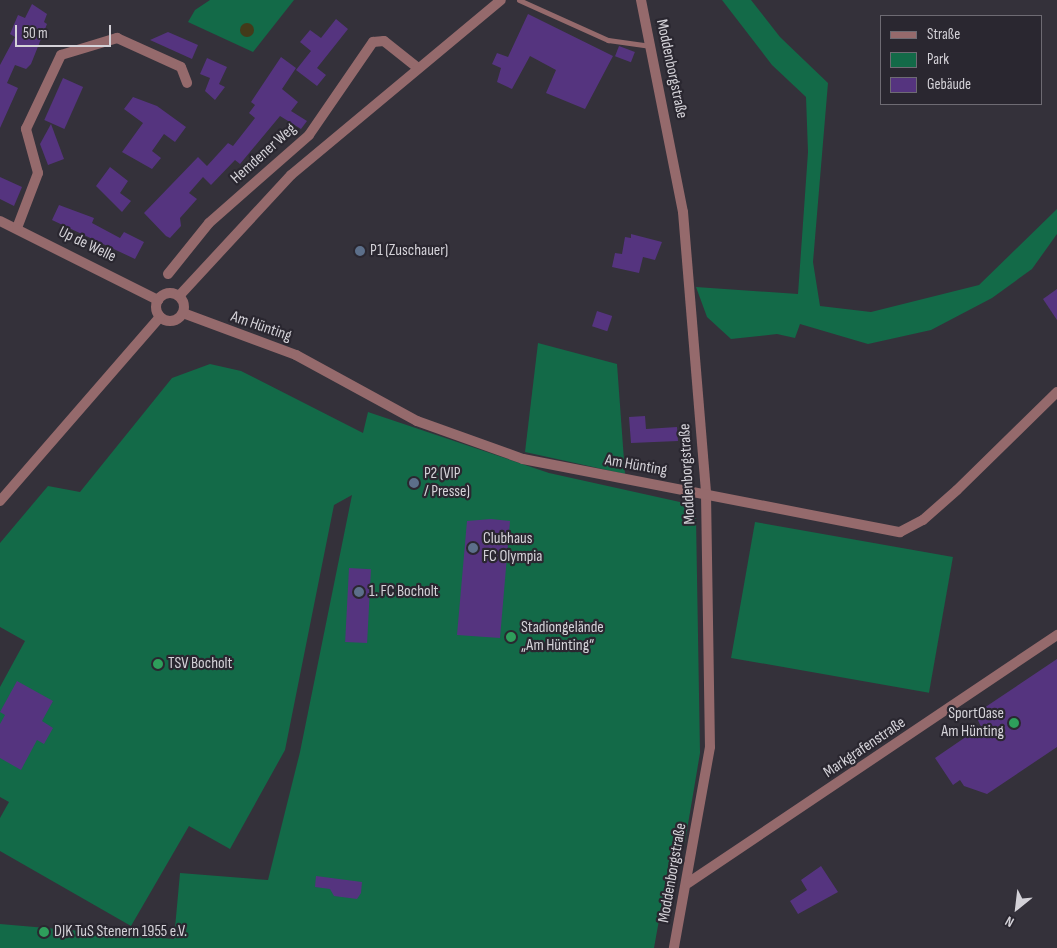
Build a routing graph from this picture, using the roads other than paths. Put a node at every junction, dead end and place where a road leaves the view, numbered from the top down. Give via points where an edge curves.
1 (500, 0) edge
2 (519, 0) edge
3 (641, 0) edge
4 (652, 46) junction
5 (418, 68) junction
6 (187, 83) dead end
7 (0, 221) edge
8 (17, 228) junction
9 (168, 274) dead end
10 (180, 296) junction
11 (158, 300) junction
12 (183, 313) junction
13 (160, 317) junction
14 (1057, 392) edge
15 (706, 494) junction
16 (0, 501) edge
17 (1057, 635) edge
18 (688, 883) junction
19 (674, 948) edge

1 - 5 street, Hemdener Weg
2 - 4 lane via 608,40
3 - 4 street, Moddenborgstraße
4 - 15 street, Moddenborgstraße via 684,212
5 - 9 street, Hemdener Weg via 384,41 374,42 309,136 209,223
5 - 10 street, Hemdener Weg via 291,174
6 - 8 street via 181,67 117,38 61,55 26,129 25,139 38,172
7 - 8 street, Up de Welle
8 - 11 street, Up de Welle
10 - 11 street via 168,293
10 - 12 street
11 - 13 street
12 - 13 street via 175,320
12 - 15 street, Am Hünting via 296,354 396,412 497,450 551,466
13 - 16 street
14 - 15 street, Am Hünting via 923,520 900,532
15 - 18 street, Moddenborgstraße via 710,747
17 - 18 street, Markgrafenstraße
18 - 19 street, Moddenborgstraße

